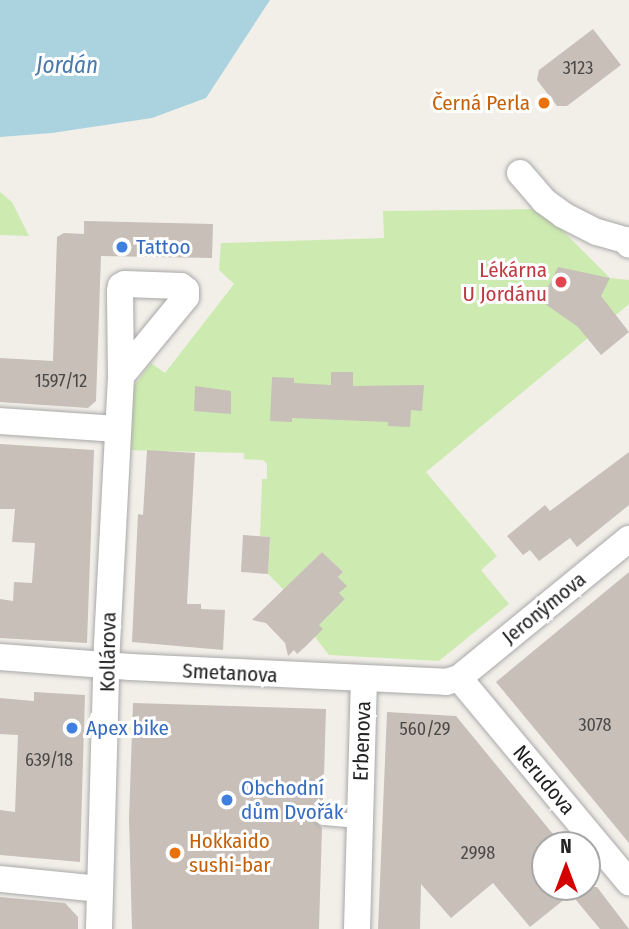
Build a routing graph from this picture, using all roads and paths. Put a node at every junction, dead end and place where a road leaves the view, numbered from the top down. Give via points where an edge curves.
1 (520, 173) dead end
2 (627, 238) edge
3 (121, 376) dead end
4 (0, 421) edge
5 (116, 429) junction
6 (629, 539) edge
7 (0, 657) edge
8 (107, 665) junction
9 (459, 678) junction
10 (365, 680) junction
11 (323, 818) dead end
12 (360, 821) junction
13 (0, 879) edge
14 (629, 882) edge
15 (100, 888) junction
16 (99, 929) edge
17 (357, 929) edge

1 - 2 street via 563,215 597,233
3 - 5 street, Kollárova
4 - 5 street
5 - 8 street, Kollárova
6 - 9 street, Jeronýmova
7 - 8 street, Smetanova
8 - 10 street, Smetanova
8 - 15 street, Kollárova
9 - 10 street, Smetanova via 432,683
9 - 14 street, Nerudova
10 - 12 street, Erbenova
11 - 12 lane
12 - 17 street, Erbenova
13 - 15 street
15 - 16 street, Kollárova

